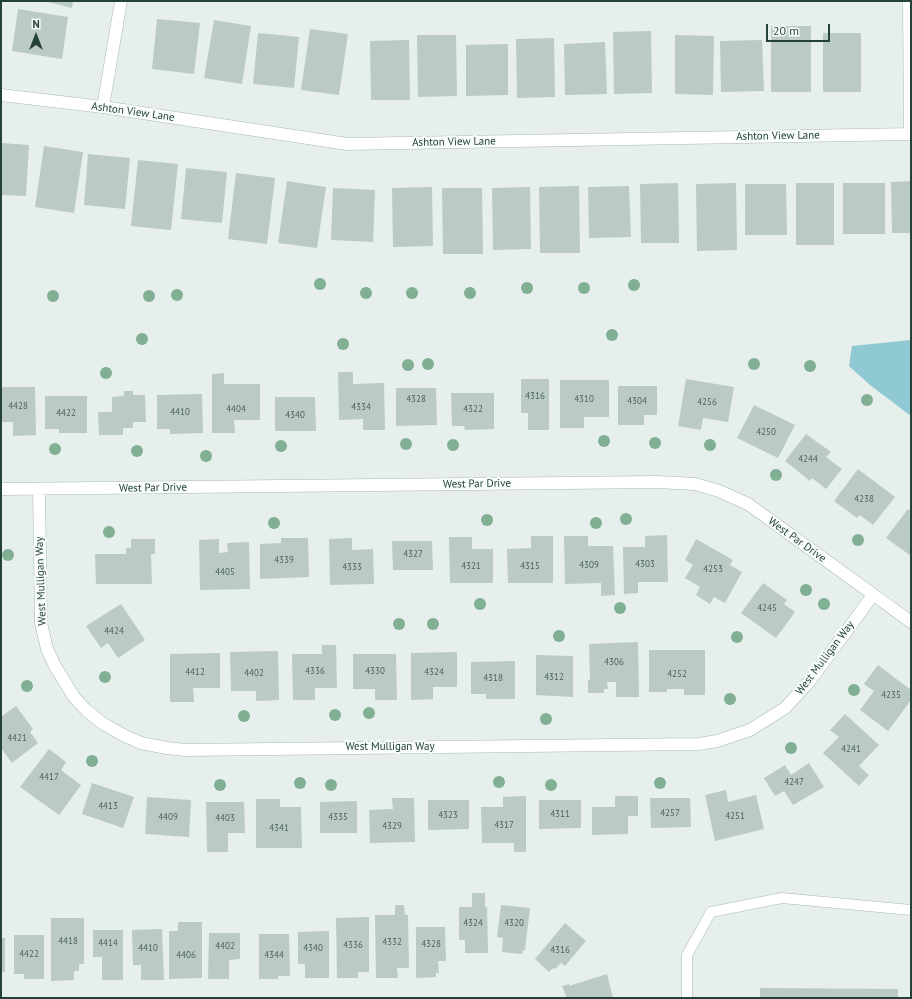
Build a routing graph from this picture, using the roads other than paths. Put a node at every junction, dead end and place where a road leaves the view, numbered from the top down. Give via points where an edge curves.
1 (121, 1) edge
2 (909, 1) edge
3 (1, 95) edge
4 (103, 107) junction
5 (911, 134) edge
6 (1, 490) edge
7 (39, 490) junction
8 (873, 595) junction
9 (911, 622) edge
10 (911, 910) edge
11 (687, 998) edge

1 - 4 street
2 - 5 street
3 - 4 street, Ashton View Lane
4 - 5 street, Ashton View Lane via 347,144
6 - 7 street, West Par Drive
7 - 8 street, West Par Drive via 657,482 695,484 748,504
7 - 8 street, West Mulligan Way via 41,623 47,649 57,670 74,697 102,723 141,743 167,748 186,750 700,744 717,741 750,730 785,708 809,682
8 - 9 street, West Par Drive
10 - 11 lane via 782,898 711,912 687,955

